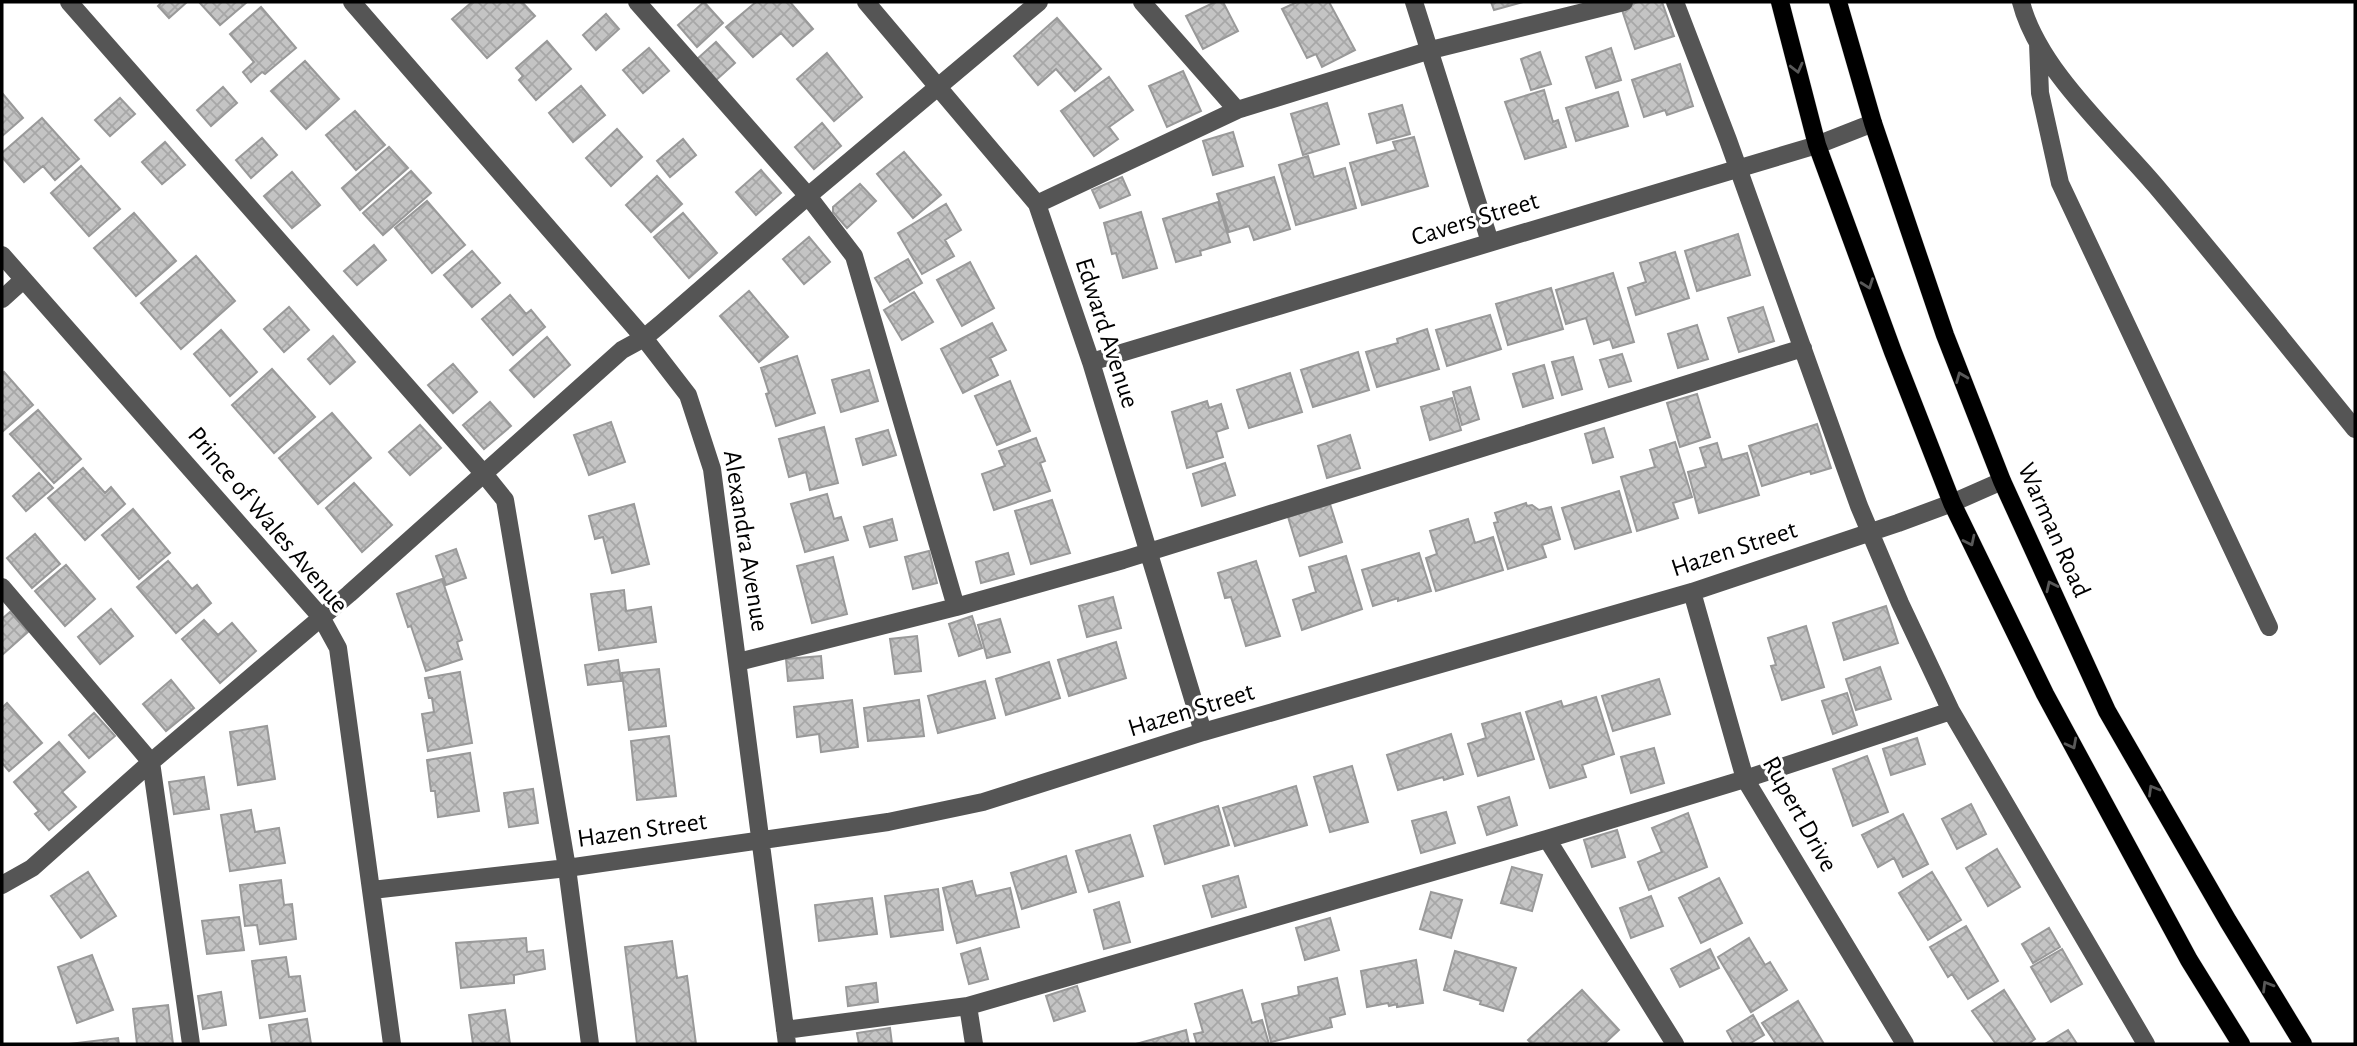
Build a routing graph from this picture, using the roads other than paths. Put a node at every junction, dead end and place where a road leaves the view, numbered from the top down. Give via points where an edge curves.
1 (69, 2) edge
2 (352, 2) edge
3 (637, 2) edge
4 (866, 2) edge
5 (1039, 2) edge
6 (1142, 2) edge
7 (1414, 2) edge
8 (1624, 2) edge
9 (1675, 2) edge
10 (1780, 2) edge
11 (1839, 2) edge
12 (2021, 2) edge
13 (2038, 43) junction
14 (1431, 50) junction
15 (940, 87) junction
16 (1237, 110) junction
17 (1873, 123) junction
18 (1817, 145) junction
19 (1738, 169) junction
20 (808, 196) junction
21 (1037, 204) junction
22 (1490, 242) junction
23 (2, 255) edge
24 (23, 280) junction
25 (2, 299) edge
26 (644, 338) junction
27 (1803, 348) junction
28 (1091, 362) junction
29 (2355, 429) edge
30 (484, 474) junction
31 (2002, 481) junction
32 (1952, 503) junction
33 (1870, 531) junction
34 (1147, 552) junction
35 (2, 587) edge
36 (1692, 592) junction
37 (956, 607) junction
38 (321, 617) junction
39 (2269, 627) dead end
40 (738, 662) junction
41 (1951, 711) junction
42 (1203, 732) junction
43 (151, 762) junction
44 (1745, 779) junction
45 (762, 839) junction
46 (1547, 839) junction
47 (567, 868) junction
48 (2, 885) edge
49 (372, 890) junction
50 (968, 1006) junction
51 (786, 1037) edge
52 (191, 1044) edge
53 (392, 1044) edge
54 (590, 1044) edge
55 (974, 1044) edge
56 (1675, 1044) edge
57 (1905, 1044) edge
58 (2147, 1044) edge
59 (2241, 1044) edge
60 (2303, 1044) edge

1 - 30 street
2 - 26 street, Alexandra Avenue
3 - 20 street
4 - 15 street, Edward Avenue
5 - 15 street
6 - 16 street
7 - 14 street
8 - 14 street
9 - 19 street
10 -> 18 main road
11 - 17 main road, Warman Road
12 - 13 street
13 - 29 street
13 - 39 street via 2040,93 2060,183
14 - 16 street
14 - 22 street
15 - 20 street
15 - 21 street, Edward Avenue
16 - 21 street
17 - 18 street, Cavers Street
31 -> 17 main road, Warman Road via 1945,335
18 - 19 street, Cavers Street
18 -> 32 main road
19 - 22 street, Cavers Street
19 - 27 street
20 - 26 street
20 - 37 street via 854,256
21 - 28 street, Edward Avenue
22 - 28 street, Cavers Street
23 - 24 street, Prince of Wales Avenue
24 - 25 street
24 - 38 street, Prince of Wales Avenue
26 - 30 street via 622,350
26 - 40 street, Alexandra Avenue via 688,395 712,469
27 - 33 street
27 - 34 street
28 - 34 street, Edward Avenue
30 - 38 street
30 - 47 street via 505,500
31 - 32 street, Hazen Street
60 -> 31 main road, Warman Road via 2107,711
32 - 33 street, Hazen Street
32 -> 59 main road via 2045,694 2189,960
33 - 36 street, Hazen Street
33 - 41 street
34 - 37 street
34 - 42 street, Edward Avenue
35 - 43 street
36 - 42 street, Hazen Street
36 - 44 street, Rupert Drive
37 - 40 street
38 - 43 street
38 - 49 street, Prince of Wales Avenue via 338,649
40 - 45 street, Alexandra Avenue
41 - 44 street
41 - 58 street
42 - 45 street, Hazen Street via 983,802 888,822
43 - 48 street via 33,868
43 - 52 street
44 - 46 street
44 - 57 street, Rupert Drive
45 - 47 street, Hazen Street
45 - 51 street, Alexandra Avenue
46 - 50 street
46 - 56 street
47 - 49 street, Hazen Street
47 - 54 street
49 - 53 street, Prince of Wales Avenue
50 - 51 street
50 - 55 street

